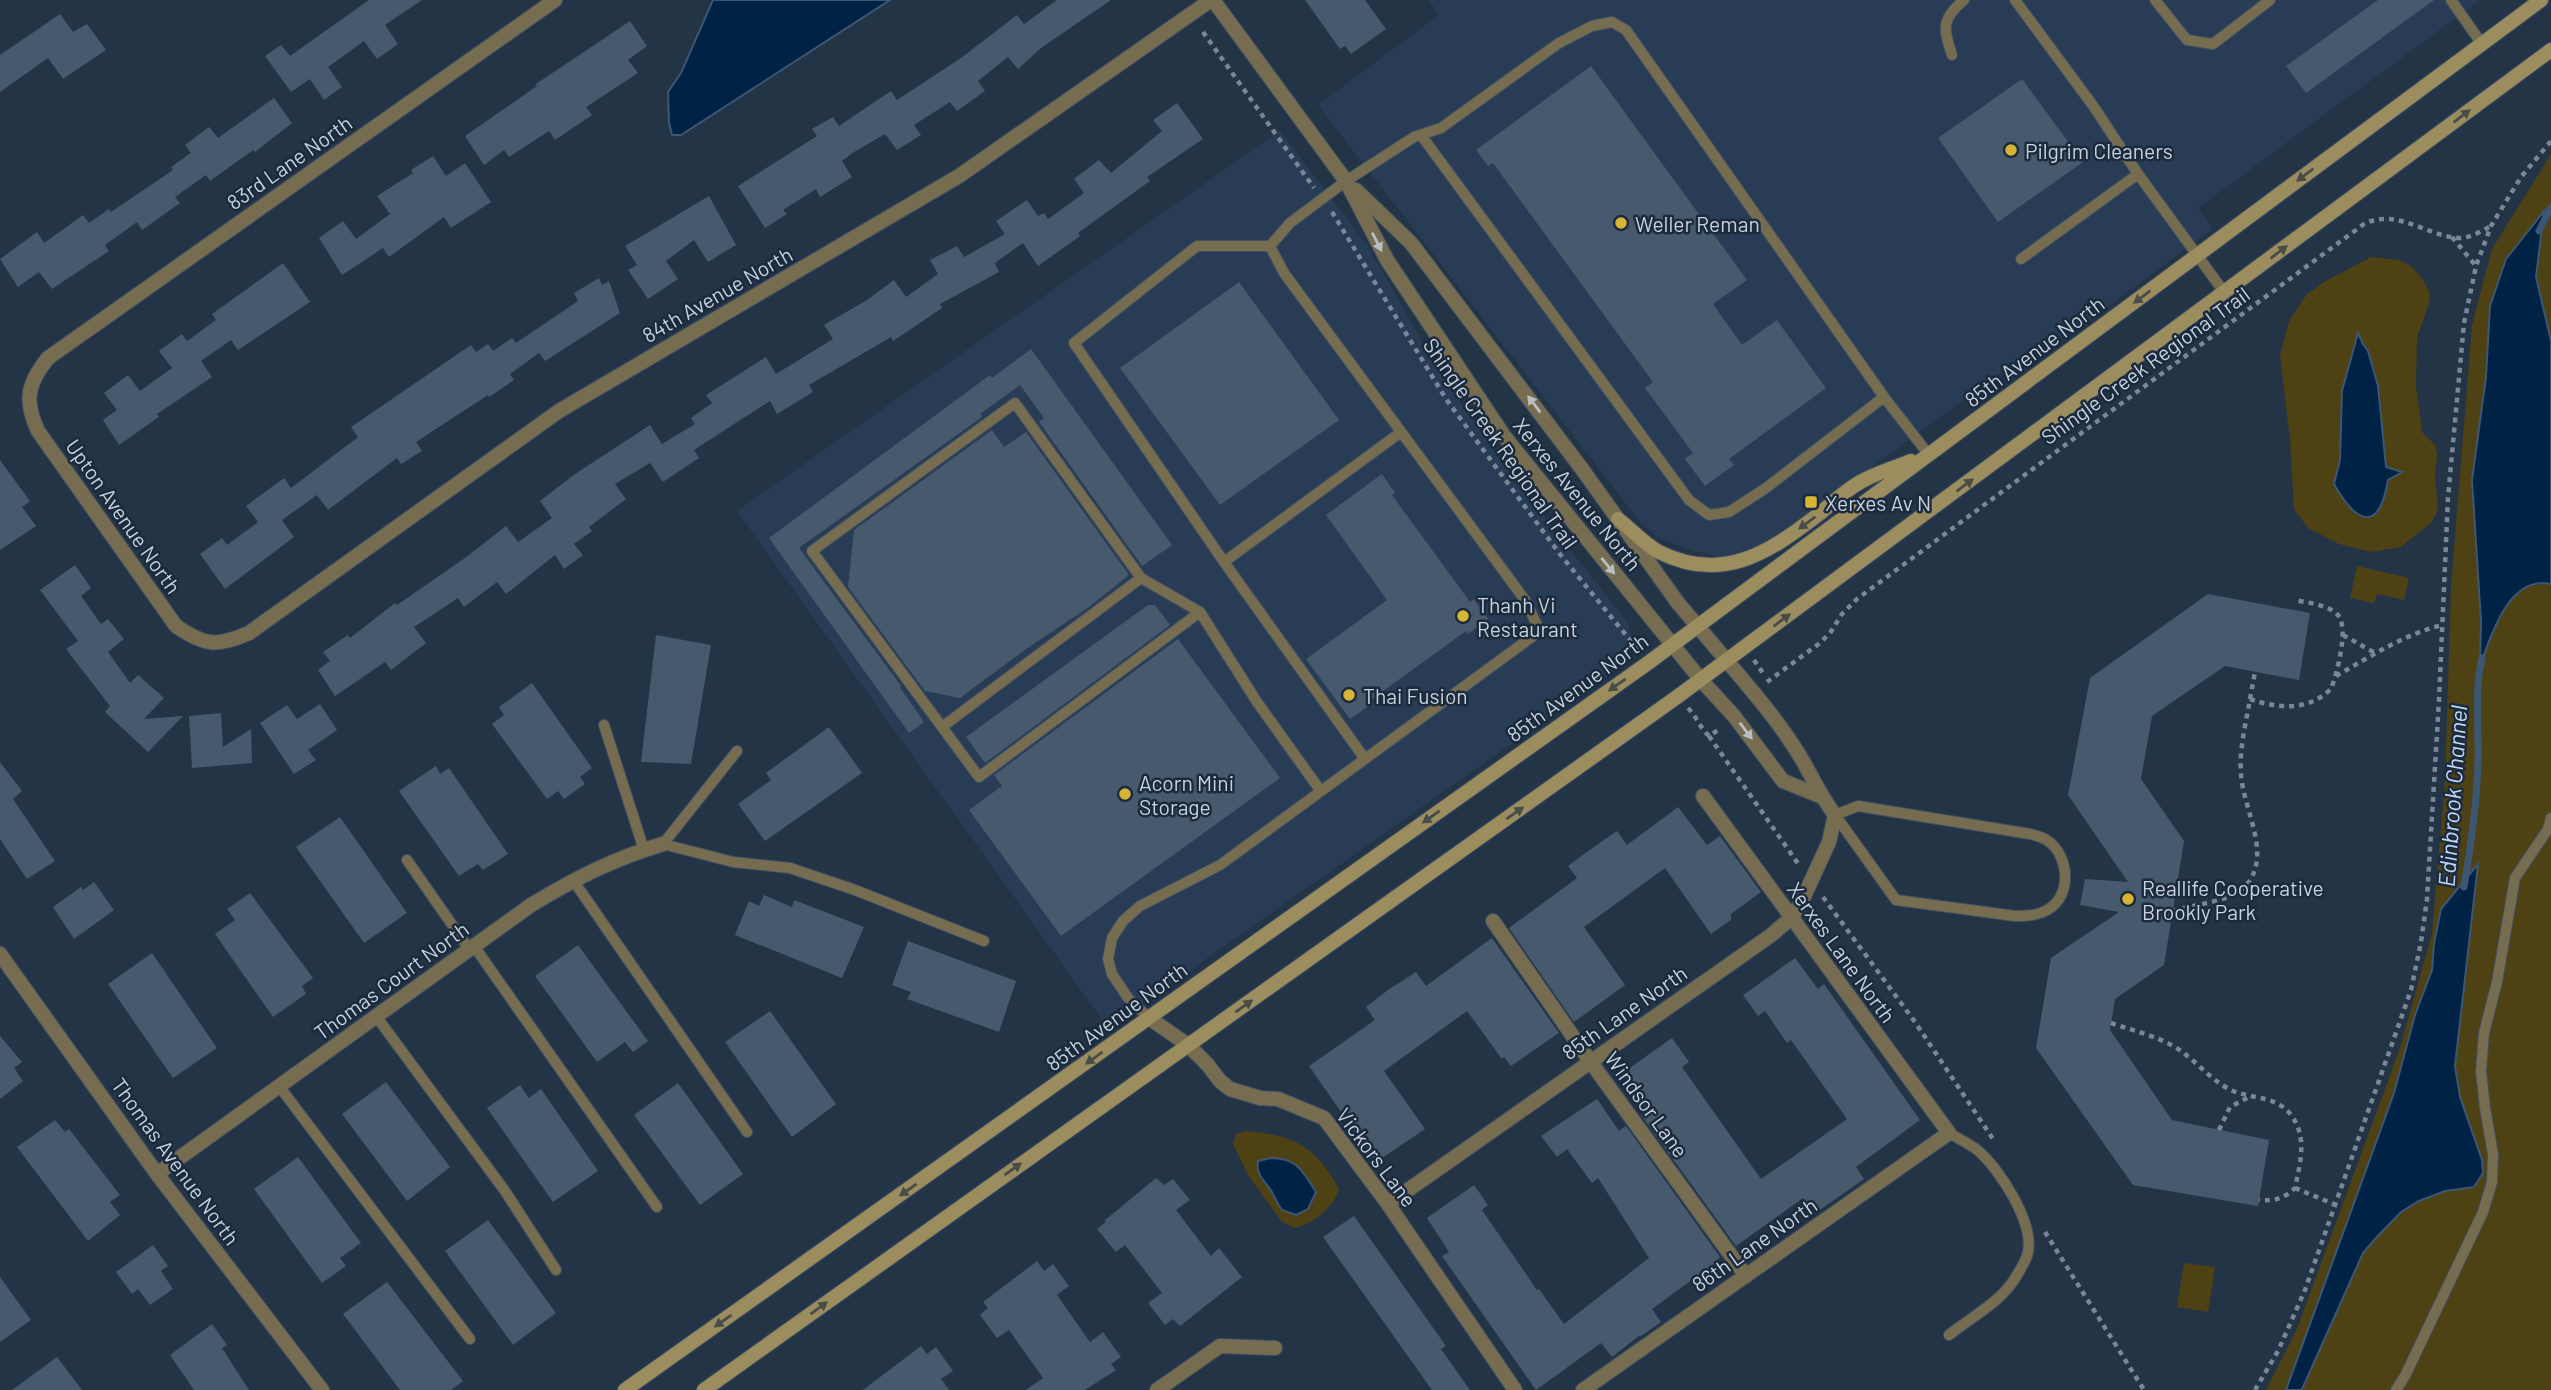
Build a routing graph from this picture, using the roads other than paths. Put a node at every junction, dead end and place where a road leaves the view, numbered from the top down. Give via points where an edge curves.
1 (555, 0) edge
2 (1212, 0) edge
3 (1964, 0) edge
4 (2015, 0) edge
5 (2155, 0) edge
6 (2270, 0) edge
7 (2451, 0) edge
8 (2541, 0) edge
9 (2483, 44) junction
10 (2551, 50) edge
11 (1952, 55) dead end
12 (1421, 135) junction
13 (2137, 174) junction
14 (1346, 181) junction
15 (1270, 246) junction
16 (2197, 256) junction
17 (2021, 259) dead end
18 (2224, 292) junction
19 (48, 358) joint
20 (1884, 397) junction
21 (1401, 432) junction
22 (1929, 455) junction
23 (1618, 519) junction
24 (1224, 562) junction
25 (1141, 578) junction
26 (1200, 612) junction
27 (1697, 627) junction
28 (249, 633) joint
29 (1672, 645) junction
30 (1727, 661) junction
31 (1701, 680) junction
32 (604, 725) dead end
33 (942, 727) junction
34 (737, 751) dead end
35 (1365, 759) junction
36 (1320, 790) junction
37 (1703, 796) dead end
38 (1820, 796) junction
39 (1835, 815) junction
40 (2551, 818) edge
41 (663, 844) junction
42 (644, 850) junction
43 (407, 860) dead end
44 (573, 880) junction
45 (1790, 919) junction
46 (1493, 921) dead end
47 (984, 941) dead end
48 (472, 947) junction
49 (0, 954) edge
50 (376, 1016) junction
51 (1149, 1018) junction
52 (1188, 1045) junction
53 (1590, 1061) junction
54 (279, 1086) junction
55 (747, 1132) dead end
56 (1949, 1133) junction
57 (158, 1174) junction
58 (1388, 1204) junction
59 (657, 1208) dead end
60 (556, 1270) dead end
61 (1746, 1276) junction
62 (1949, 1335) dead end
63 (470, 1339) dead end
64 (1275, 1348) dead end
65 (322, 1390) edge
66 (625, 1390) edge
67 (704, 1390) edge
68 (1157, 1390) edge
69 (1515, 1390) edge
70 (1583, 1390) edge
71 (2396, 1390) edge

1 - 19 street, 83rd Lane North
2 - 14 street, Xerxes Avenue North
2 - 28 street, 84th Avenue North via 959,176 559,411
3 - 11 lane via 1950,12 1944,31
4 - 13 lane
5 - 6 lane via 2187,40 2213,44
7 - 9 lane
8 - 9 main road, 85th Avenue North
9 -> 16 main road, 85th Avenue North
18 -> 10 main road
12 - 14 lane
12 - 20 lane via 1441,128 1559,43 1592,26 1612,22 1626,30
12 - 20 lane via 1689,500 1709,515 1729,512 1766,488
13 - 16 lane
13 - 17 lane
14 - 15 lane via 1290,223
23 -> 14 street, Xerxes Avenue North via 1411,243
14 -> 29 street, Xerxes Avenue North via 1387,260 1504,436
15 - 21 lane via 1284,273
15 - 24 lane via 1197,246 1074,344
16 - 18 lane
16 -> 22 main road, 85th Avenue North
30 -> 18 main road
19 - 28 street, Upton Avenue North via 34,375 29,395 37,431 176,626 209,644
20 - 22 lane
21 - 24 lane
21 - 35 lane via 1525,600 1540,631
22 -> 23 main road via 1864,479 1771,550 1721,565 1680,561 1657,551
22 - 27 main road, 85th Avenue North
23 - 27 street, Xerxes Avenue North
24 - 35 lane
25 - 26 lane
25 - 33 lane
25 - 33 lane via 1015,403 812,551
26 - 33 lane via 979,777
26 - 36 lane via 1256,702
27 - 29 main road, 85th Avenue North
27 - 30 street, Xerxes Avenue North
29 - 31 street, Xerxes Avenue North
29 -> 51 main road, 85th Avenue North
30 - 31 main road
30 - 38 street, Xerxes Avenue North via 1803,762
31 -> 38 street, Xerxes Avenue North via 1783,781
52 -> 31 main road
32 - 42 lane
34 - 41 lane
35 - 36 lane
36 - 51 lane via 1220,864 1140,906 1123,921 1112,938 1108,959 1112,974
37 - 45 street, Xerxes Lane North
38 - 39 street, Xerxes Avenue North
39 - 39 lane via 1896,900 2032,916 2046,911 2062,892 2066,877 2063,860 2045,839 1858,806
39 - 45 street, 85th Lane North via 1829,842
40 - 71 lane via 2515,878 2484,1032 2481,1071 2493,1154 2492,1182 2483,1212
41 - 42 street, Thomas Court North
41 - 47 lane via 733,862 790,868
42 - 44 street, Thomas Court North
43 - 48 lane
44 - 48 street, Thomas Court North
44 - 55 lane
45 - 53 street, 85th Lane North
45 - 56 street, Xerxes Lane North
46 - 53 street, Windsor Lane
48 - 50 street, Thomas Court North
48 - 59 lane
49 - 57 street, Thomas Avenue North
50 - 54 street, Thomas Court North
50 - 60 lane via 505,1191
51 - 52 street, Vickors Lane
51 -> 66 main road, 85th Avenue North
52 - 58 street, Vickors Lane via 1230,1089 1278,1099 1324,1118
67 -> 52 main road
53 - 58 street, 85th Lane North
53 - 61 street, Windsor Lane
54 - 57 street, Thomas Court North
54 - 63 lane
56 - 61 street, 86th Lane North
56 - 62 lane via 1976,1149 1997,1170 2014,1199 2029,1242 2027,1256 2012,1282
57 - 65 street, Thomas Avenue North
58 - 69 street, Vickors Lane
61 - 70 street, 86th Lane North
64 - 68 street via 1220,1346

